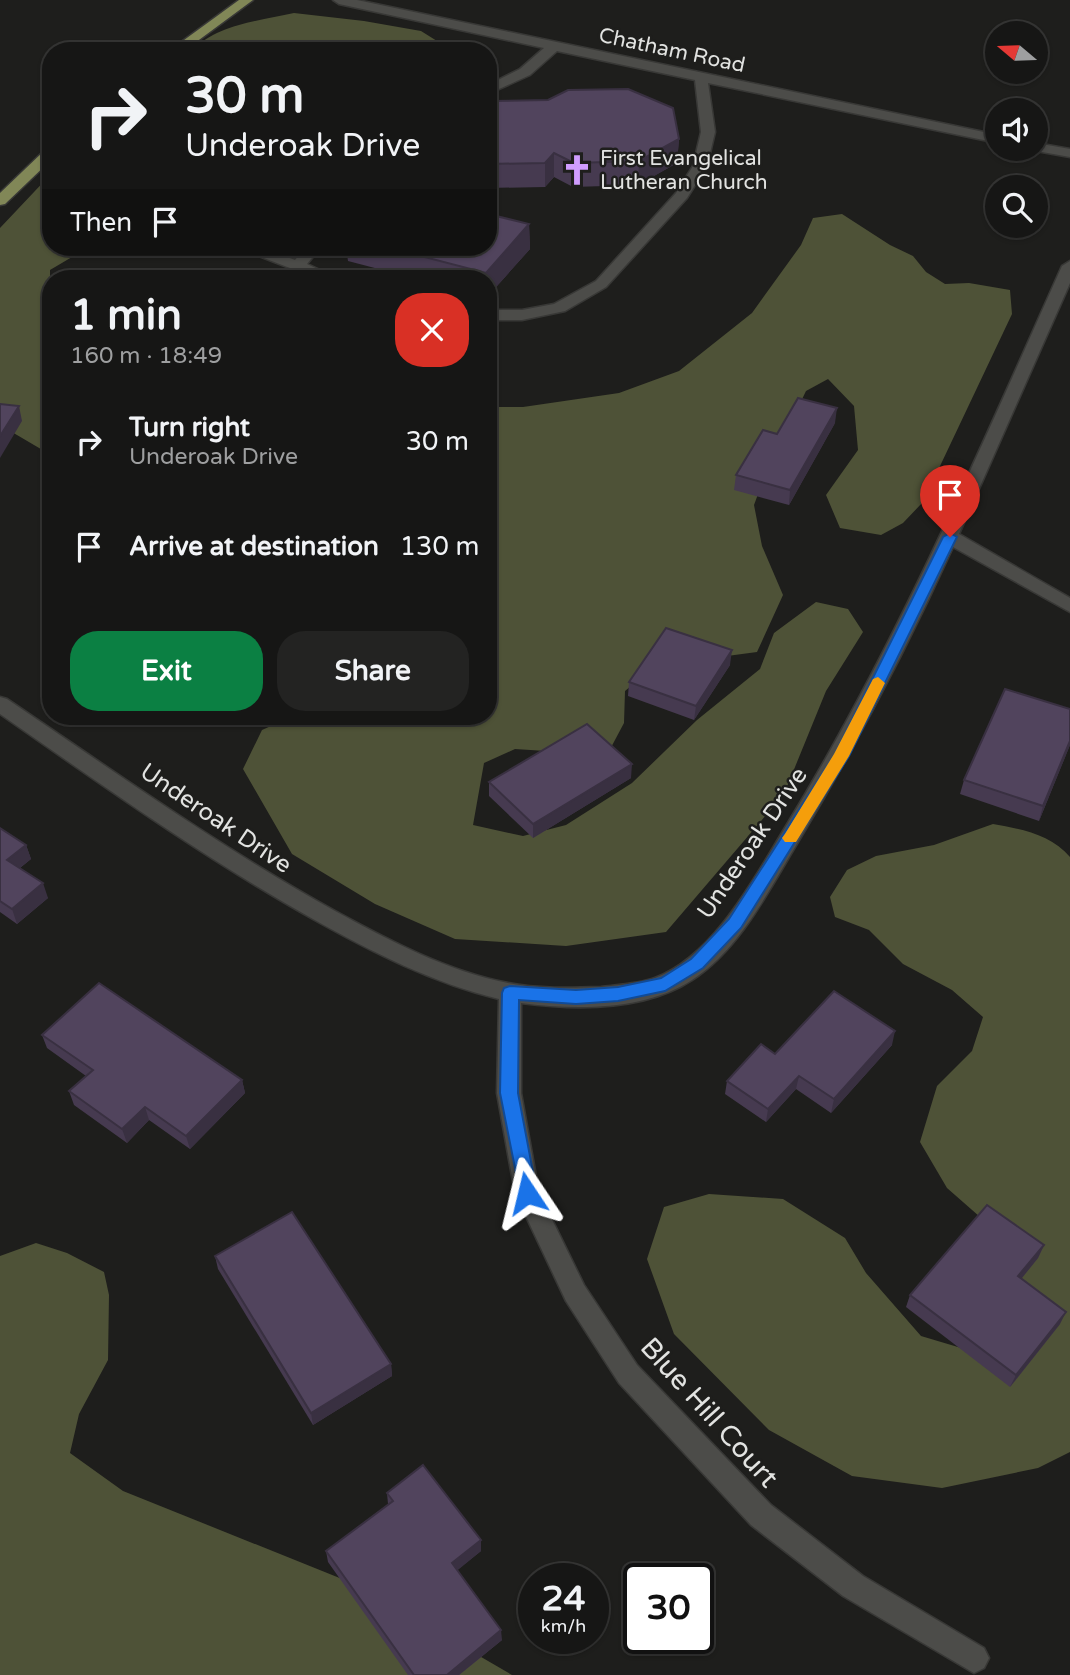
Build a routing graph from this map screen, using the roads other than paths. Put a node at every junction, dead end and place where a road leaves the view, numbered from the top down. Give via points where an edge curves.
1 (247, 0) edge
2 (338, 0) edge
3 (188, 42) edge
4 (554, 46) junction
5 (701, 78) junction
6 (497, 86) edge
7 (985, 136) edge
8 (1048, 148) edge
9 (1070, 153) edge
10 (42, 161) edge
11 (0, 201) edge
12 (272, 256) edge
13 (306, 256) edge
14 (298, 266) junction
15 (1070, 266) edge
16 (309, 270) edge
17 (497, 315) edge
18 (950, 537) junction
19 (1070, 606) edge
20 (0, 704) edge
21 (510, 993) junction
22 (974, 1658) dead end

1 - 3 main road
2 - 4 street, Chatham Road
4 - 5 street, Chatham Road
4 - 6 street via 525,72
5 - 7 street, Chatham Road
5 - 17 street via 708,132 700,166 682,195 601,284 559,308 522,316
8 - 9 street
10 - 11 main road
12 - 14 street
13 - 14 street
14 - 16 street
15 - 18 street, Underoak Drive
18 - 19 street
18 - 21 street, Underoak Drive via 841,756 735,924 697,964 665,984 618,994
20 - 21 street, Underoak Drive via 285,895 390,950
21 - 22 street, Blue Hill Court via 509,1093 527,1193 575,1293 628,1374 761,1515 853,1586

